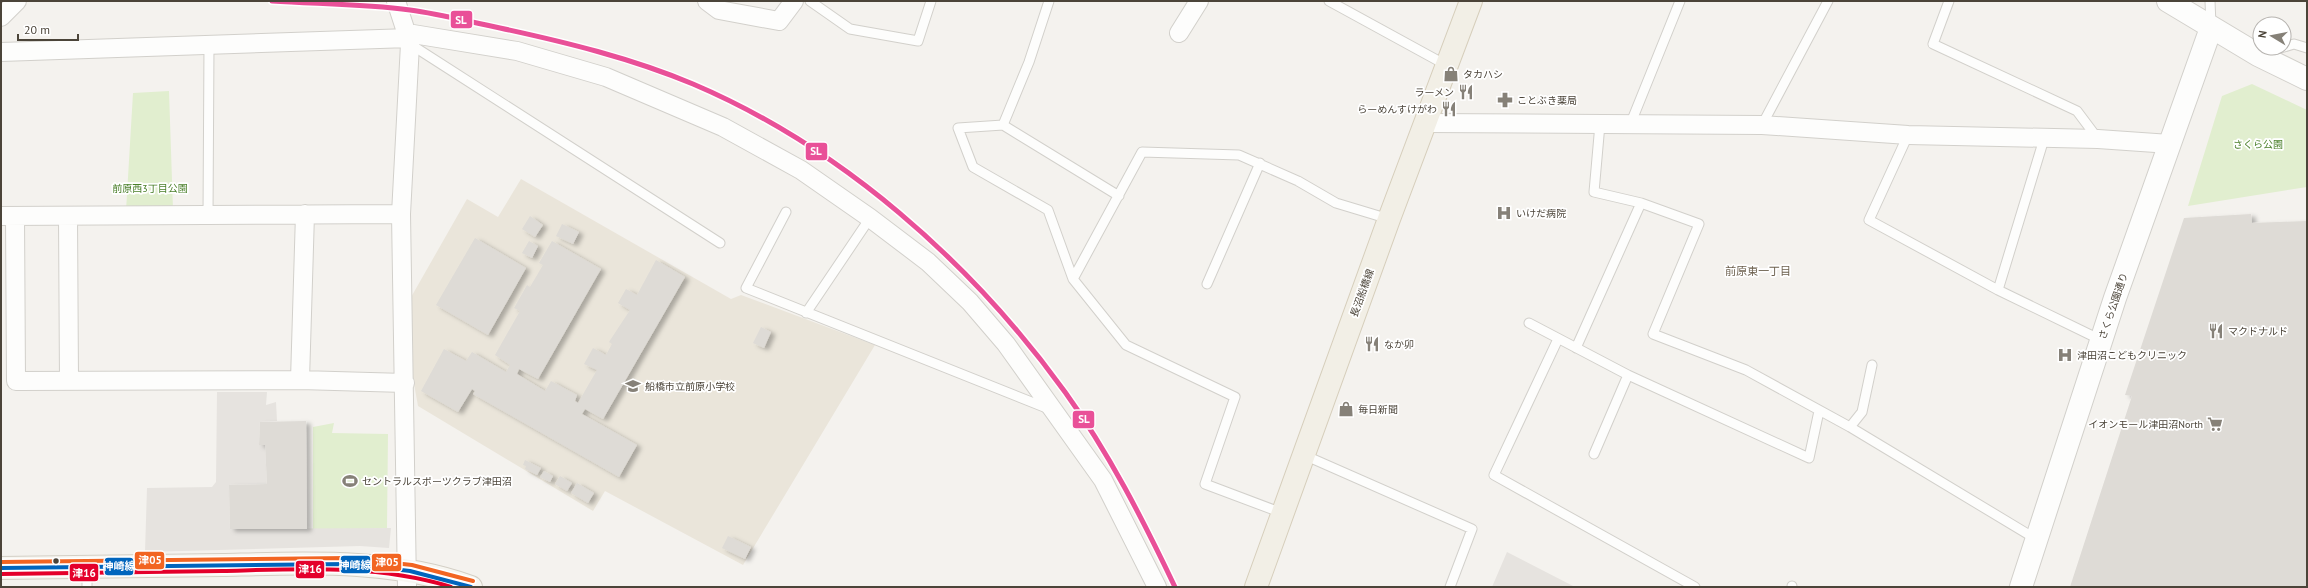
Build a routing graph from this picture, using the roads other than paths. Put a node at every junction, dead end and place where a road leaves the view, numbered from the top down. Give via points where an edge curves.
1 (17, 1) edge
2 (396, 1) edge
3 (707, 1) edge
4 (794, 1) edge
5 (810, 1) edge
6 (931, 1) edge
7 (1049, 1) edge
8 (1199, 1) edge
9 (1329, 1) edge
10 (1471, 1) edge
11 (1680, 1) edge
12 (1828, 1) edge
13 (1949, 1) edge
14 (2168, 1) edge
15 (2210, 1) edge
16 (1, 17) edge
17 (2211, 28) junction
18 (1179, 33) dead end
19 (409, 38) junction
20 (209, 45) junction
21 (2292, 45) edge
22 (2307, 48) edge
23 (1, 52) edge
24 (2252, 52) edge
25 (2260, 56) edge
26 (1446, 66) junction
27 (2307, 79) edge
28 (1426, 123) junction
29 (1600, 124) junction
30 (1003, 125) junction
31 (1630, 125) junction
32 (1762, 125) junction
33 (1908, 135) junction
34 (2044, 139) junction
35 (2098, 139) junction
36 (2170, 144) junction
37 (1260, 164) junction
38 (1119, 196) junction
39 (1641, 203) junction
40 (786, 212) dead end
41 (305, 214) junction
42 (401, 214) junction
43 (208, 215) junction
44 (8, 216) edge
45 (68, 216) junction
46 (870, 218) junction
47 (1388, 219) junction
48 (720, 243) dead end
49 (1073, 279) junction
50 (1207, 284) dead end
51 (1998, 290) junction
52 (806, 313) junction
53 (1530, 323) dead end
54 (1558, 339) junction
55 (2101, 340) junction
56 (1576, 348) junction
57 (1872, 365) dead end
58 (1628, 375) junction
59 (300, 380) junction
60 (69, 381) junction
61 (405, 383) junction
62 (1819, 411) junction
63 (1055, 412) junction
64 (1850, 427) junction
65 (1594, 454) dead end
66 (1304, 455) junction
67 (1282, 513) junction
68 (2036, 540) junction
69 (1, 568) edge
70 (87, 577) edge
71 (408, 579) edge
72 (471, 587) edge
73 (1157, 587) edge
74 (1256, 587) edge
75 (1450, 587) edge
76 (1695, 587) edge
77 (2021, 587) edge

1 - 16 street
2 - 19 street
3 - 4 street via 719,10 779,21
5 - 6 lane via 850,29 918,41
7 - 30 lane via 1029,62
8 - 18 street
9 - 26 lane
10 - 26 main road, 長沼船橋線
11 - 31 lane
12 - 32 lane
13 - 35 lane via 1933,44 2077,111
14 - 17 street
15 - 17 lane
17 - 24 street
17 - 36 street, さくら公園通り
19 - 20 street
19 - 42 street
19 - 46 street via 517,51 606,77 723,127 801,170
19 - 48 lane
20 - 23 street
20 - 43 lane
21 - 22 lane
25 - 27 street
26 - 28 main road, 長沼船橋線
28 - 29 street
28 - 47 main road, 長沼船橋線
29 - 31 street
29 - 39 lane via 1594,192
30 - 38 lane
30 - 49 lane via 958,128 973,167 1048,210
31 - 32 street
32 - 33 street
33 - 34 street
33 - 51 lane via 1869,220
34 - 35 street
34 - 51 lane
35 - 36 street
36 - 55 street, さくら公園通り
37 - 38 lane via 1239,155 1142,152
37 - 47 lane via 1298,181 1336,203
37 - 50 lane
38 - 49 lane
39 - 56 lane
39 - 62 lane via 1699,224 1653,334 1746,370
40 - 52 lane via 746,288
41 - 42 street
41 - 43 street
41 - 59 street
42 - 61 street
43 - 45 street
44 - 45 street
44 - 60 street via 16,381
45 - 60 street
46 - 52 lane
46 - 63 street via 928,262 970,302 1006,344
47 - 66 main road, 長沼船橋線
49 - 67 lane via 1126,345 1235,397 1205,484
51 - 55 lane
52 - 63 lane
53 - 54 lane
54 - 56 lane
54 - 76 lane via 1494,475
55 - 68 street, さくら公園通り
56 - 58 lane
57 - 64 lane via 1862,412
58 - 62 lane via 1809,458
58 - 65 lane
59 - 60 street
59 - 61 street
61 - 71 street
62 - 64 lane
63 - 73 street via 1103,480
64 - 68 lane
66 - 67 main road, 長沼船橋線
66 - 75 lane via 1472,530
67 - 74 main road, 長沼船橋線
68 - 77 street, さくら公園通り
69 - 70 main road
70 - 71 main road via 298,564 373,566
71 - 72 main road via 455,581

